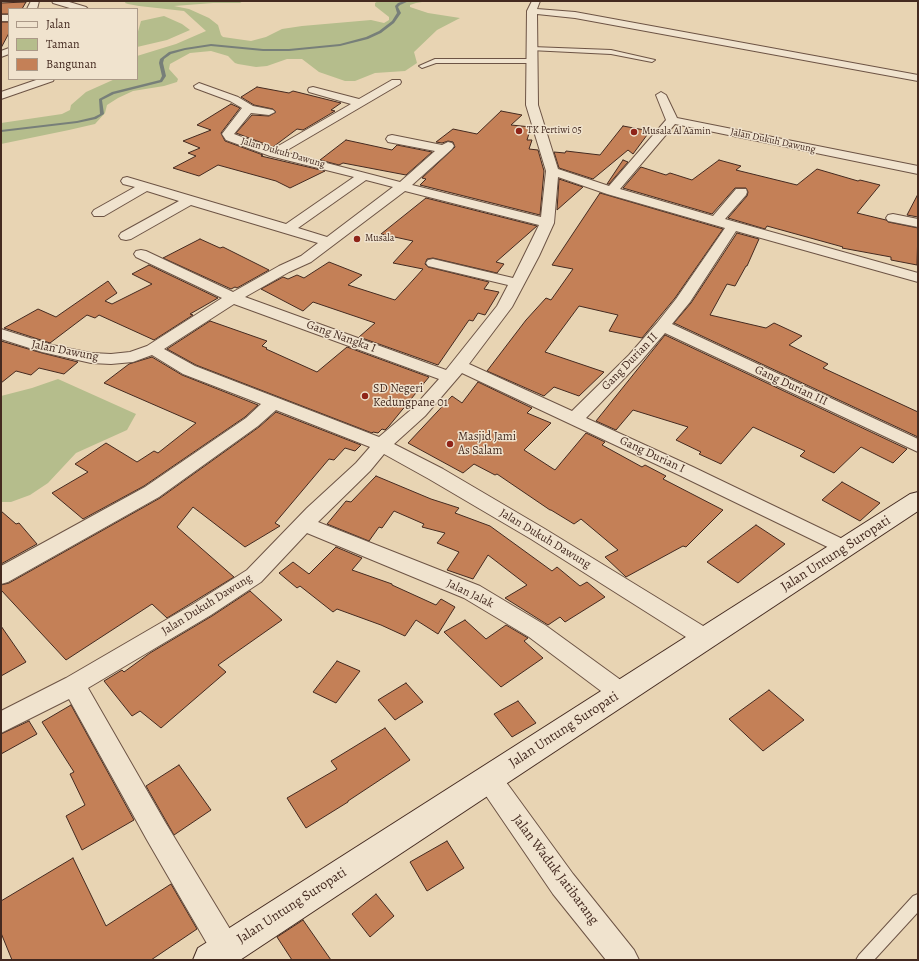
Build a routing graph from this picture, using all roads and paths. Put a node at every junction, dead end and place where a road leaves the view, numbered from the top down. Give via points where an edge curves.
1 (56, 1) edge
2 (534, 6) edge
3 (80, 8) edge
4 (532, 49) junction
5 (652, 60) dead end
6 (532, 61) junction
7 (422, 66) dead end
8 (918, 78) edge
9 (46, 80) edge
10 (396, 82) dead end
11 (199, 86) dead end
12 (313, 90) dead end
13 (661, 95) dead end
14 (1, 96) edge
15 (361, 102) junction
16 (248, 109) junction
17 (269, 112) dead end
18 (672, 120) junction
19 (392, 139) dead end
20 (274, 153) junction
21 (918, 170) edge
22 (552, 171) junction
23 (364, 176) junction
24 (127, 182) dead end
25 (403, 186) junction
26 (145, 187) junction
27 (612, 191) junction
28 (741, 192) dead end
29 (190, 200) junction
30 (99, 213) dead end
31 (893, 218) dead end
32 (716, 221) junction
33 (547, 223) junction
34 (918, 223) edge
35 (733, 226) junction
36 (288, 229) junction
37 (126, 236) dead end
38 (330, 242) junction
39 (141, 254) dead end
40 (433, 263) dead end
41 (918, 278) edge
42 (517, 283) junction
43 (233, 298) junction
44 (663, 326) junction
45 (1, 334) edge
46 (153, 349) junction
47 (454, 372) junction
48 (274, 402) junction
49 (574, 419) junction
50 (382, 445) junction
51 (918, 446) edge
52 (918, 500) edge
53 (304, 524) junction
54 (844, 548) junction
55 (1, 576) edge
56 (705, 638) junction
57 (74, 685) junction
58 (621, 693) junction
59 (1, 723) edge
60 (489, 779) junction
61 (918, 901) edge
62 (218, 955) edge
63 (624, 960) edge
64 (864, 960) edge

1 - 3 street
2 - 4 street, Jalan Dukuh Dawung
2 - 8 street
4 - 5 lane via 611,52
4 - 6 street, Jalan Dukuh Dawung
6 - 7 lane via 435,61
6 - 22 street, Jalan Dukuh Dawung via 532,104
9 - 14 street
10 - 15 street
11 - 16 street via 247,105
12 - 15 street
13 - 18 street
15 - 20 street
16 - 17 street
16 - 20 street, Jalan Dukuh Dawung via 227,135
18 - 21 street, Jalan Dukuh Dawung
18 - 27 street
19 - 25 street via 446,147
20 - 23 street, Jalan Dukuh Dawung
22 - 27 street
22 - 33 street, Jalan Dukuh Dawung
23 - 25 street, Jalan Dukuh Dawung
23 - 36 street
24 - 26 street
25 - 33 street, Jalan Dukuh Dawung
25 - 38 street
26 - 29 street
26 - 30 street
27 - 32 street
28 - 32 street
29 - 36 street
29 - 37 street
31 - 34 street
32 - 35 street
33 - 42 street, Jalan Dukuh Dawung
35 - 41 street via 897,270
35 - 44 street, Gang Durian II
36 - 38 street
38 - 43 street via 306,259
39 - 43 street
40 - 42 street
42 - 47 street, Jalan Dukuh Dawung via 504,307
43 - 46 street
43 - 47 street, Gang Nangka I
44 - 49 street, Gang Durian II
44 - 51 street, Gang Durian III
45 - 46 street, Jalan Dawung via 48,349 91,358 133,357
46 - 48 street, Jalan Dukuh Dawung via 190,370
47 - 49 street, Gang Durian I
47 - 50 street, Jalan Dukuh Dawung via 419,412
48 - 50 street, Jalan Dukuh Dawung
48 - 55 street via 252,422 152,492
49 - 54 street, Gang Durian I
50 - 53 street, Jalan Dukuh Dawung
50 - 56 street, Jalan Dukuh Dawung via 538,534
52 - 54 main road, Jalan Untung Suropati
53 - 57 street, Jalan Dukuh Dawung via 254,576
53 - 58 street, Jalan Jalak via 472,592 537,631
54 - 56 main road, Jalan Untung Suropati
56 - 58 main road, Jalan Untung Suropati
57 - 59 street, Jalan Dukuh Dawung
57 - 62 street via 156,831
58 - 60 main road, Jalan Untung Suropati
60 - 62 main road, Jalan Untung Suropati
60 - 63 street, Jalan Waduk Jatibarang via 562,884
61 - 64 lane

